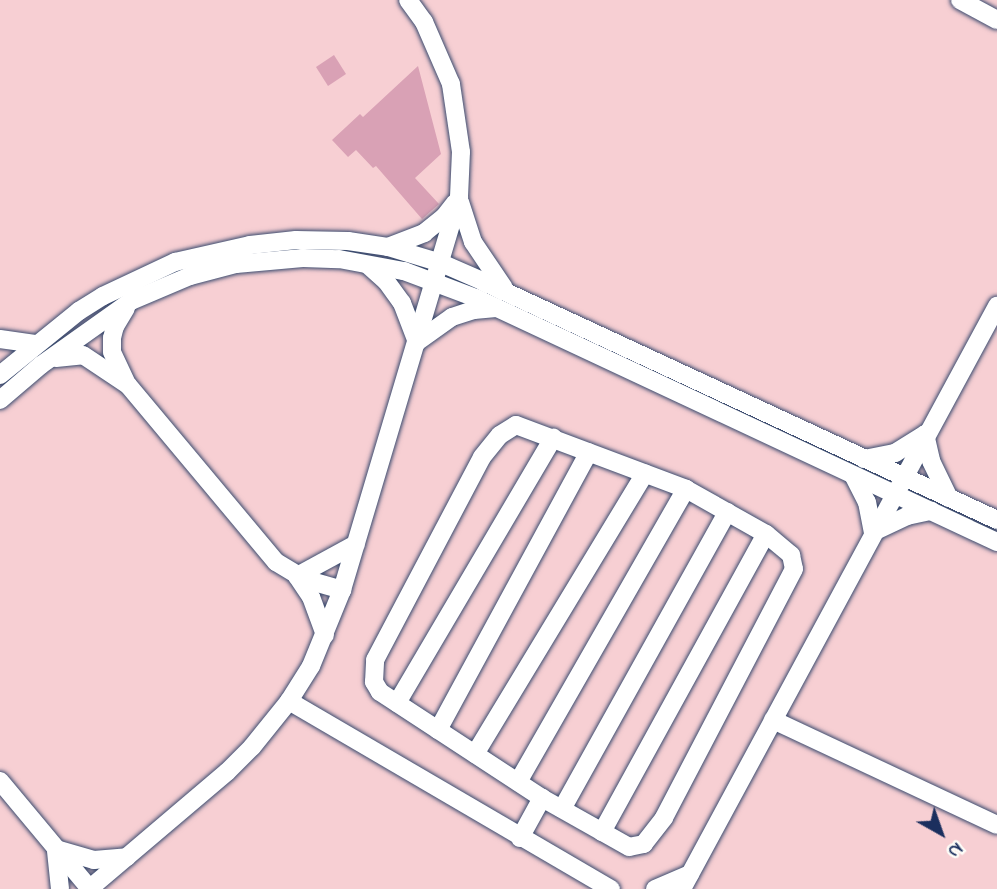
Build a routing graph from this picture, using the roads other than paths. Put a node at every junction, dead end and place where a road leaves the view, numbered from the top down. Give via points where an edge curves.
1 (408, 0) edge
2 (960, 0) edge
3 (997, 20) edge
4 (459, 197) junction
5 (388, 247) junction
6 (365, 263) junction
7 (441, 263) junction
8 (435, 281) junction
9 (509, 293) junction
10 (131, 300) junction
11 (997, 306) edge
12 (497, 308) junction
13 (0, 339) edge
14 (417, 342) junction
15 (37, 344) junction
16 (48, 360) junction
17 (0, 375) edge
18 (128, 385) junction
19 (0, 400) edge
20 (925, 434) junction
21 (553, 438) junction
22 (589, 452) junction
23 (864, 459) junction
24 (645, 474) junction
25 (853, 475) junction
26 (903, 477) junction
27 (686, 489) junction
28 (893, 494) junction
29 (949, 498) junction
30 (931, 511) junction
31 (727, 512) junction
32 (997, 520) edge
33 (873, 531) junction
34 (766, 534) junction
35 (997, 542) edge
36 (356, 544) junction
37 (297, 576) junction
38 (342, 590) junction
39 (326, 635) junction
40 (289, 701) junction
41 (397, 703) junction
42 (773, 720) junction
43 (438, 730) junction
44 (475, 754) junction
45 (0, 781) edge
46 (518, 782) junction
47 (542, 798) junction
48 (562, 809) junction
49 (997, 825) edge
50 (602, 831) junction
51 (520, 838) junction
52 (55, 847) junction
53 (127, 857) junction
54 (686, 881) edge
55 (60, 889) edge
56 (89, 889) edge
57 (611, 889) edge
58 (655, 889) edge

1 - 4 lane via 429,31 451,84 461,152
2 - 3 lane
4 - 5 lane via 444,218 424,233
4 - 7 lane
4 - 9 lane via 473,242
5 - 7 lane
5 - 15 lane via 296,240 200,254 149,272 103,296
6 - 8 lane
6 - 10 lane via 303,258 236,264 190,276
6 - 14 lane via 395,292
7 - 8 lane
7 - 9 lane
8 - 12 lane
8 - 14 lane
9 - 23 lane
10 - 16 lane
10 - 18 lane via 112,338 112,352
11 - 20 lane
12 - 14 lane via 452,317
12 - 25 lane
13 - 15 lane
14 - 36 lane
15 - 17 lane
16 - 18 lane via 83,355
16 - 19 lane
18 - 37 lane via 267,553
20 - 23 lane via 895,453
20 - 26 lane
20 - 29 lane via 931,461
21 - 22 lane
21 - 41 lane
21 - 41 lane via 516,425 500,435 482,457 375,660 374,682
22 - 24 lane
22 - 43 lane
23 - 26 lane
24 - 27 lane
24 - 44 lane
25 - 28 lane
25 - 33 lane via 867,502
26 - 28 lane
26 - 29 lane
27 - 31 lane
27 - 46 lane
28 - 30 lane
28 - 33 lane
29 - 32 lane
30 - 33 lane
30 - 35 lane
31 - 34 lane
31 - 48 lane
33 - 42 lane
34 - 50 lane
34 - 50 lane via 791,555 794,569 664,818 644,844 629,847
36 - 37 lane
36 - 38 lane
37 - 38 lane
37 - 39 lane via 312,597
38 - 39 lane
39 - 40 lane
40 - 51 lane
40 - 53 lane via 228,772
41 - 43 lane
42 - 49 lane
42 - 54 lane
43 - 44 lane
44 - 46 lane
45 - 52 lane
46 - 47 lane
47 - 48 lane
47 - 51 lane
48 - 50 lane
51 - 57 lane
52 - 53 lane via 94,860
52 - 55 lane
52 - 56 lane
53 - 56 lane
54 - 58 lane

